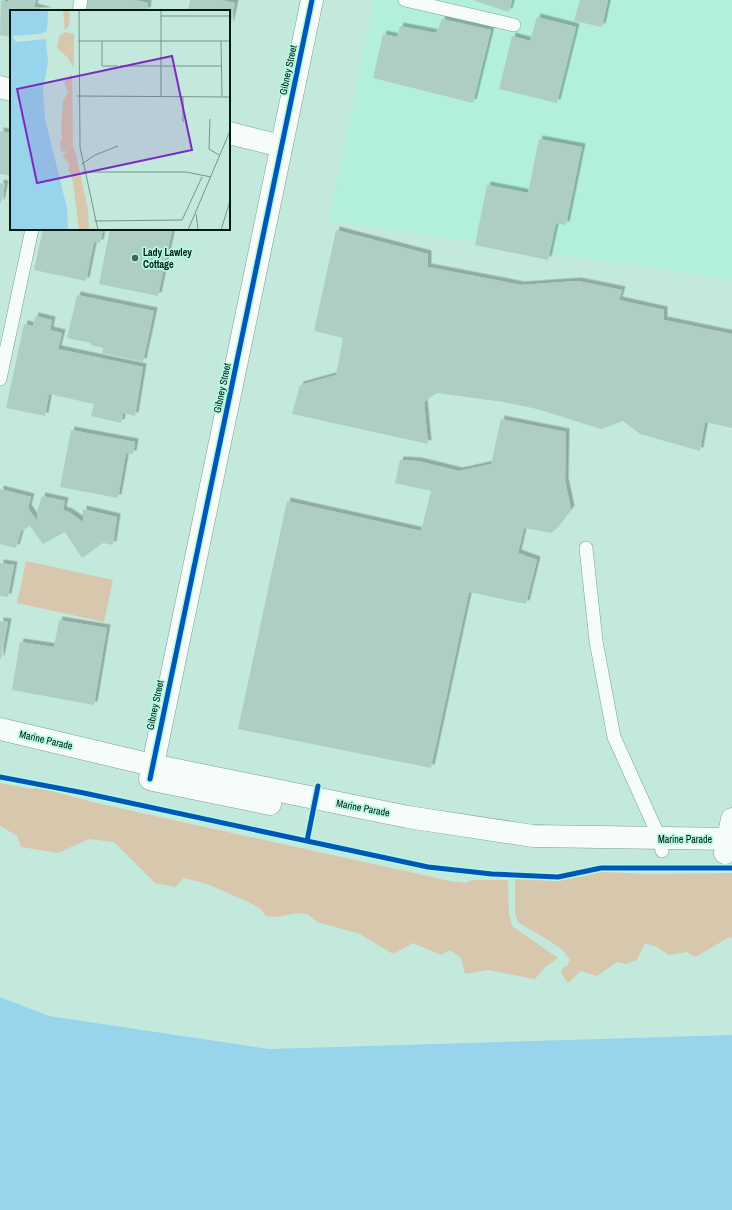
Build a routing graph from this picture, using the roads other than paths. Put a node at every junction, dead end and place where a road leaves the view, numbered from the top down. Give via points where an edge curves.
1 (81, 0) edge
2 (312, 0) edge
3 (405, 0) edge
4 (79, 10) edge
5 (514, 25) dead end
6 (0, 87) edge
7 (10, 90) edge
8 (230, 133) edge
9 (281, 146) junction
10 (32, 230) edge
11 (0, 379) edge
12 (586, 548) dead end
13 (0, 729) edge
14 (0, 743) edge
15 (151, 772) junction
16 (730, 841) edge
17 (661, 845) junction

1 - 4 lane
2 - 9 main road, Gibney Street
3 - 5 lane
6 - 7 main road
8 - 9 main road
9 - 15 main road, Gibney Street
10 - 11 lane
12 - 17 lane via 596,641 614,737
13 - 15 main road, Marine Parade
14 - 15 main road, Marine Parade
15 - 17 main road, Marine Parade via 189,789 449,837 520,846
16 - 17 main road, Marine Parade

